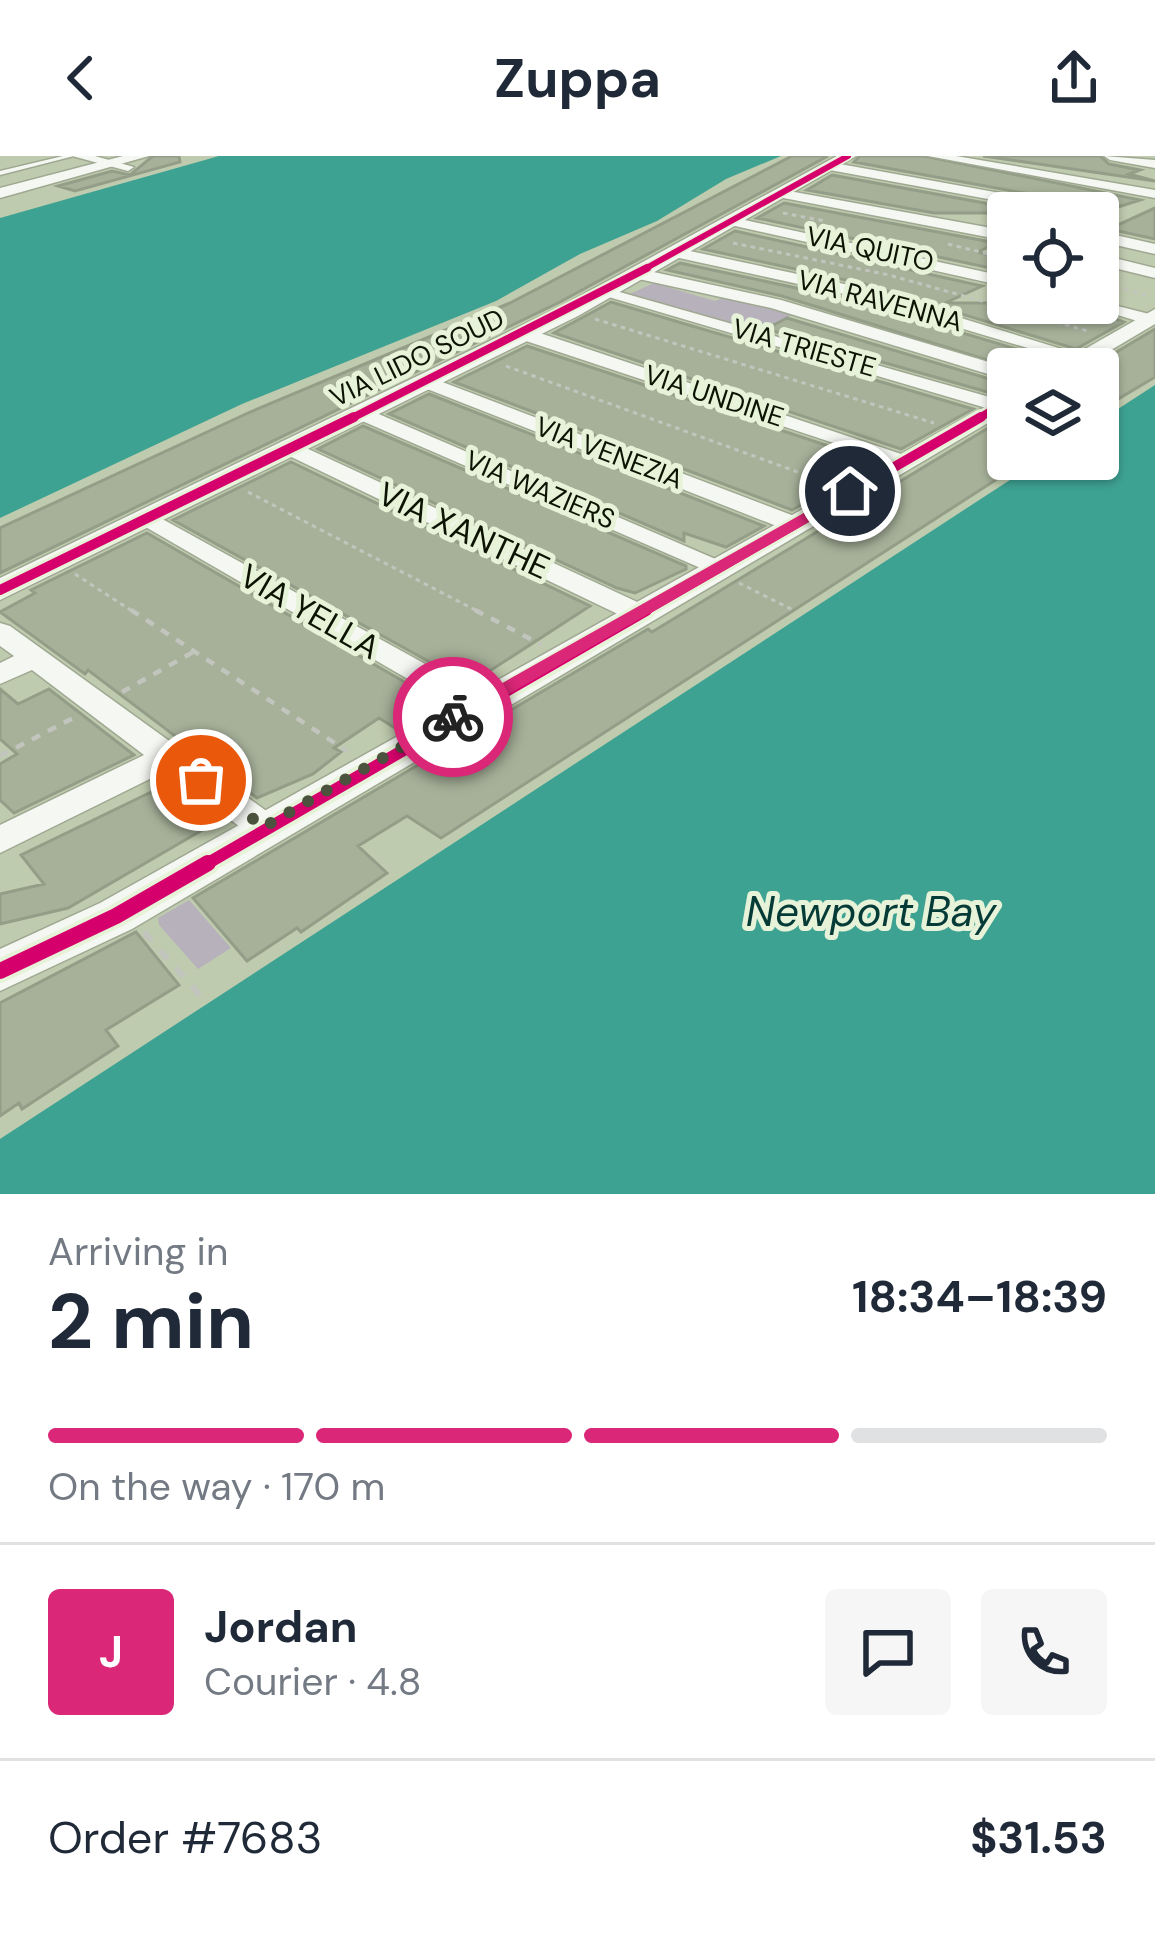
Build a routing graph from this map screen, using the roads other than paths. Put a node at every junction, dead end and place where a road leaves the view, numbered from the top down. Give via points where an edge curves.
1 (74, 156) edge
2 (934, 156) edge
3 (1111, 156) edge
4 (839, 161) edge
5 (127, 162) edge
6 (1155, 164) edge
7 (0, 173) edge
8 (804, 180) junction
9 (987, 192) edge
10 (0, 193) edge
11 (778, 194) junction
12 (1155, 194) edge
13 (987, 211) edge
14 (742, 214) junction
15 (987, 232) edge
16 (1119, 241) edge
17 (1155, 249) edge
18 (676, 253) junction
19 (1119, 264) edge
20 (1155, 273) edge
21 (640, 274) junction
22 (987, 276) edge
23 (608, 291) junction
24 (1119, 307) edge
25 (1152, 311) edge
26 (524, 334) junction
27 (1027, 348) edge
28 (1097, 348) edge
29 (424, 381) junction
30 (987, 387) edge
31 (987, 389) edge
32 (987, 408) edge
33 (360, 413) junction
34 (289, 447) junction
35 (905, 459) junction
36 (146, 517) junction
37 (793, 524) junction
38 (718, 569) junction
39 (0, 590) edge
40 (638, 613) junction
41 (0, 632) edge
42 (34, 657) junction
43 (0, 675) edge
44 (474, 704) junction
45 (169, 756) junction
46 (264, 827) junction
47 (0, 840) edge
48 (0, 971) edge

1 - 5 street
1 - 7 lane
2 - 12 street
3 - 6 street
4 - 8 street, VIA LIDO SOUD
4 - 9 street
5 - 10 street
8 - 11 street, VIA LIDO SOUD
8 - 13 street
11 - 14 street, VIA LIDO SOUD
11 - 15 street
14 - 18 street, VIA LIDO SOUD
14 - 22 street, VIA QUITO
16 - 17 street
18 - 21 street, VIA LIDO SOUD
18 - 27 street, VIA RAVENNA via 875,297
19 - 20 street
21 - 23 street, VIA LIDO SOUD
21 - 30 street via 775,304
23 - 26 street, VIA LIDO SOUD
23 - 31 street, VIA TRIESTE
24 - 25 street
25 - 28 street
26 - 29 street, VIA LIDO SOUD
26 - 35 street, VIA UNDINE
29 - 33 street, VIA LIDO SOUD
29 - 37 street, VIA VENEZIA
32 - 35 street
33 - 34 street, VIA LIDO SOUD
33 - 38 street, VIA WAZIERS
34 - 36 street, VIA LIDO SOUD
34 - 40 street, VIA XANTHE
35 - 37 street
36 - 39 street, VIA LIDO SOUD
36 - 44 street, VIA YELLA
37 - 38 street
38 - 40 street
40 - 44 street
41 - 42 street
42 - 43 street
42 - 45 street
44 - 46 street
45 - 46 street
45 - 47 street
46 - 48 street via 116,916

